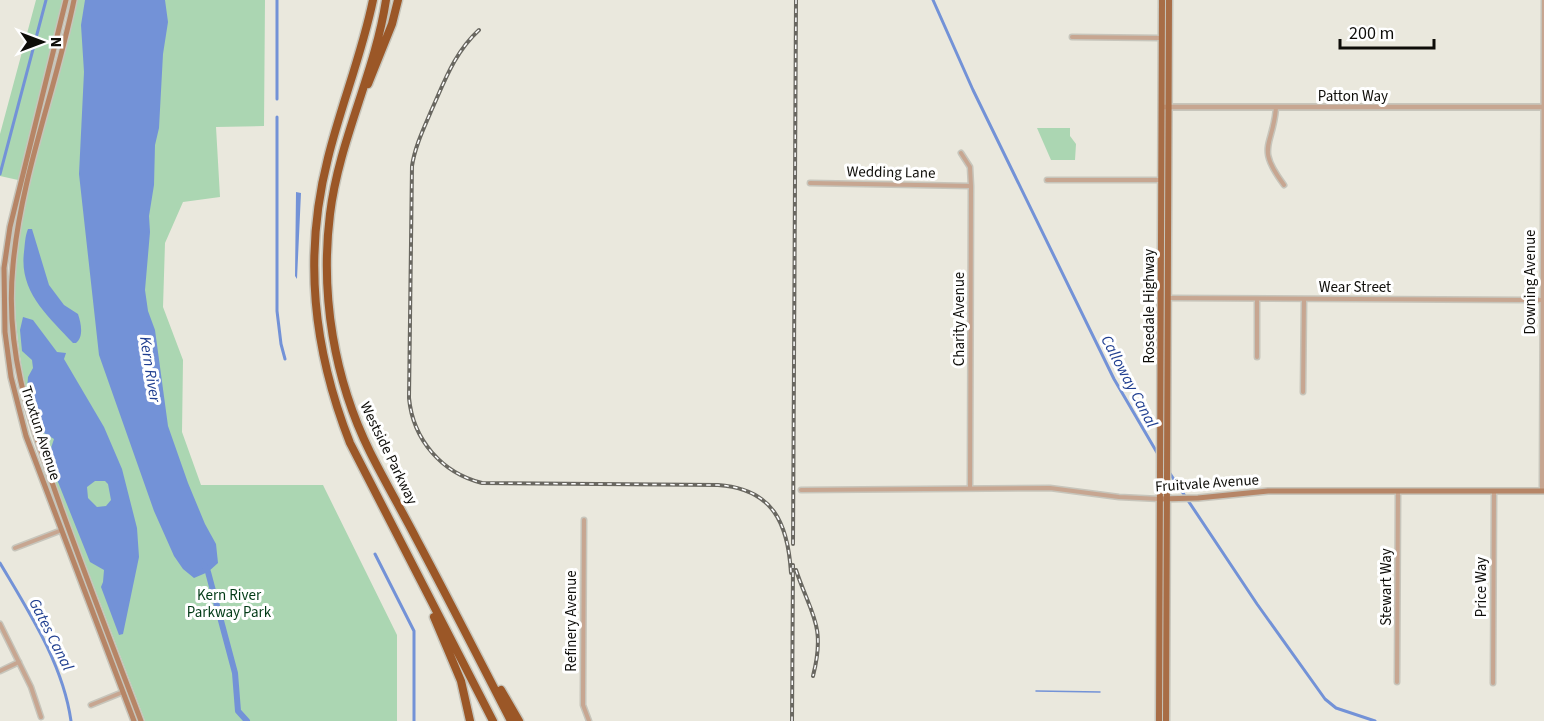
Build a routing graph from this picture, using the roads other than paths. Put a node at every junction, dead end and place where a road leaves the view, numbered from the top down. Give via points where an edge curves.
1 (66, 0) edge
2 (74, 0) edge
3 (373, 0) edge
4 (386, 0) edge
5 (398, 0) edge
6 (1162, 0) edge
7 (1169, 0) edge
8 (1544, 0) edge
9 (1072, 37) dead end
10 (1162, 38) junction
11 (1165, 107) junction
12 (1276, 108) junction
13 (1543, 108) edge
14 (350, 128) junction
15 (1162, 144) junction
16 (961, 153) dead end
17 (1047, 180) dead end
18 (1161, 180) junction
19 (810, 183) dead end
20 (1168, 183) junction
21 (1284, 185) dead end
22 (971, 186) junction
23 (1168, 222) junction
24 (1161, 251) junction
25 (1543, 252) edge
26 (1168, 298) junction
27 (1257, 299) junction
28 (1304, 299) junction
29 (1542, 300) junction
30 (1161, 302) junction
31 (1167, 347) junction
32 (1257, 357) dead end
33 (1303, 392) dead end
34 (970, 488) junction
35 (801, 490) dead end
36 (1398, 491) junction
37 (1494, 491) junction
38 (1543, 491) edge
39 (1163, 499) junction
40 (62, 511) junction
41 (584, 520) dead end
42 (63, 530) junction
43 (15, 548) dead end
44 (78, 554) junction
45 (410, 561) junction
46 (0, 624) edge
47 (476, 654) junction
48 (19, 662) junction
49 (0, 671) edge
50 (1397, 682) dead end
51 (1493, 683) dead end
52 (123, 692) junction
53 (91, 705) dead end
54 (135, 705) junction
55 (41, 717) dead end
56 (134, 721) edge
57 (141, 721) edge
58 (470, 721) edge
59 (493, 721) edge
60 (511, 721) edge
61 (519, 721) edge
62 (589, 721) edge
63 (1159, 721) edge
64 (1166, 721) edge

1 - 42 main road, Truxtun Avenue via 14,205 4,268 6,347 17,406
2 - 40 main road, Truxtun Avenue via 20,214 12,287 14,346 23,397
3 - 45 highway, Westside Parkway via 318,202 314,252 316,317 328,381 340,418
4 - 14 highway, Westside Parkway
5 - 14 highway
6 - 10 main road, Rosedale Highway
7 - 11 main road, Rosedale Highway
8 - 13 street, Downing Avenue
9 - 10 street
10 - 11 main road, Rosedale Highway
11 - 12 street, Patton Way
11 - 15 main road, Rosedale Highway
11 - 20 main road, Rosedale Highway
12 - 13 street, Patton Way
12 - 21 street via 1267,151 1268,160
13 - 25 street, Downing Avenue
14 - 47 highway, Westside Parkway via 339,162 328,238 330,311 340,371 370,452
15 - 18 main road, Rosedale Highway
15 - 20 main road
16 - 22 street, Charity Avenue via 970,167
17 - 18 street
18 - 23 main road via 1165,185
18 - 24 main road, Rosedale Highway
19 - 22 street, Wedding Lane
20 - 23 main road, Rosedale Highway
22 - 34 street, Charity Avenue
23 - 26 main road, Rosedale Highway
24 - 26 main road
24 - 30 main road, Rosedale Highway
25 - 29 street, Downing Avenue
26 - 27 street, Wear Street
26 - 31 main road, Rosedale Highway
27 - 28 street, Wear Street
27 - 32 street
28 - 29 street, Wear Street
28 - 33 street
29 - 38 street, Downing Avenue
30 - 31 main road via 1165,304
30 - 39 main road, Rosedale Highway
31 - 39 main road, Rosedale Highway via 1167,485
34 - 35 street, Fruitvale Avenue
34 - 39 street, Fruitvale Avenue via 1058,488
36 - 37 main road, Fruitvale Avenue
36 - 39 main road, Fruitvale Avenue via 1268,491
36 - 50 street, Stewart Way
37 - 38 main road, Fruitvale Avenue
37 - 51 street, Price Way
39 - 63 main road, Rosedale Highway
39 - 64 main road, Rosedale Highway
40 - 42 main road
40 - 44 main road, Truxtun Avenue
41 - 62 street, Refinery Avenue via 583,705
42 - 43 street
42 - 44 main road
42 - 52 main road, Truxtun Avenue
44 - 54 main road, Truxtun Avenue
45 - 58 highway via 461,681
45 - 59 highway, Westside Parkway
46 - 48 street
47 - 60 highway, Westside Parkway
47 - 61 highway
48 - 49 street
48 - 55 street
52 - 53 street
52 - 54 main road
52 - 56 main road, Truxtun Avenue
54 - 57 main road, Truxtun Avenue

